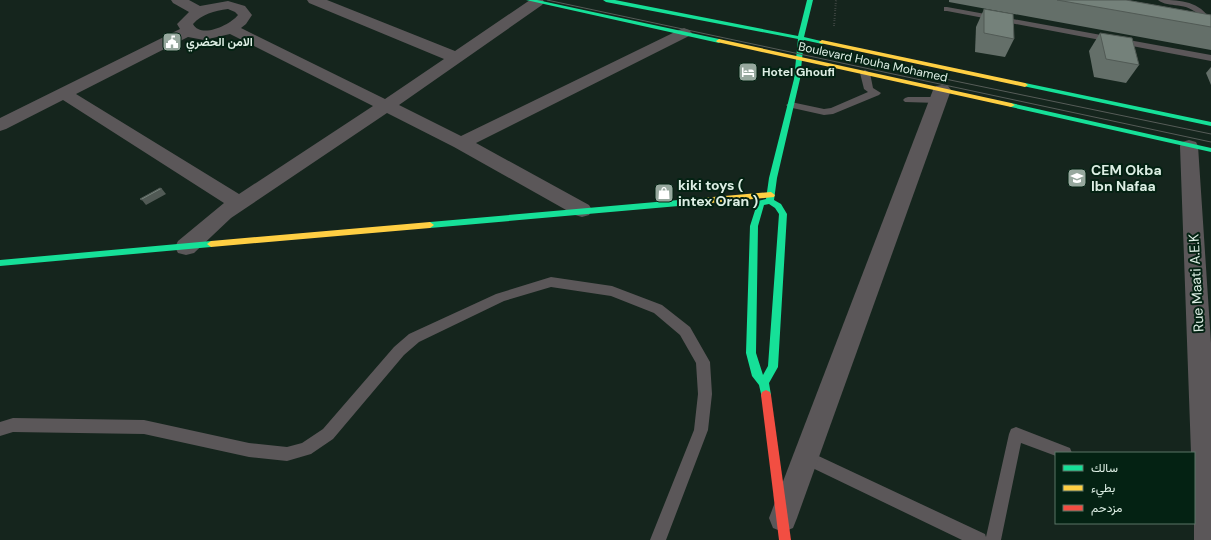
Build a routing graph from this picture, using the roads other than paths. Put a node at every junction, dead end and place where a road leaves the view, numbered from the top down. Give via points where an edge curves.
1 (178, 0) edge
2 (314, 0) edge
3 (606, 0) edge
4 (810, 0) edge
5 (1162, 0) edge
6 (533, 1) edge
7 (245, 4) edge
8 (947, 9) dead end
9 (200, 11) junction
10 (1211, 27) edge
11 (231, 29) junction
12 (188, 31) junction
13 (684, 33) junction
14 (801, 38) junction
15 (457, 58) junction
16 (799, 58) junction
17 (1211, 58) edge
18 (865, 73) junction
19 (63, 93) junction
20 (940, 95) junction
21 (908, 100) dead end
22 (791, 105) junction
23 (386, 106) junction
24 (1211, 124) edge
25 (0, 125) edge
26 (461, 143) junction
27 (1200, 148) edge
28 (770, 198) junction
29 (239, 203) junction
30 (582, 210) junction
31 (186, 247) junction
32 (0, 263) edge
33 (764, 383) junction
34 (0, 429) edge
35 (1062, 452) edge
36 (805, 457) junction
37 (1201, 507) edge
38 (784, 529) edge
39 (658, 540) edge
40 (979, 540) edge
41 (993, 540) edge
42 (1210, 540) edge

1 - 9 street
2 - 15 street
3 - 14 main road, Boulevard Houha Mohamed
4 - 14 main road
5 - 10 lane via 1197,9 1205,17 1192,24
6 - 13 main road, Boulevard Houha Mohamed
6 - 15 street
7 - 9 street via 218,6
7 - 11 street via 243,20
8 - 17 lane
9 - 12 street via 190,17 185,24
11 - 12 street via 210,35
11 - 23 street
12 - 19 street
13 - 16 main road, Boulevard Houha Mohamed
13 - 26 street
14 - 16 main road
14 - 24 main road, Boulevard Houha Mohamed
15 - 23 street
16 - 18 main road, Boulevard Houha Mohamed
16 - 22 main road
18 - 20 main road, Boulevard Houha Mohamed
18 - 22 lane via 869,89 875,93 833,111 824,112
19 - 25 street
19 - 29 street
20 - 21 lane
20 - 27 main road, Boulevard Houha Mohamed
20 - 36 street
22 - 28 main road
23 - 26 street
23 - 29 street
26 - 30 street
27 - 37 street, Rue Maati A.E.K
28 - 30 main road
28 - 33 main road via 783,214 773,367
28 - 33 main road via 761,204 754,226 751,352 757,376
29 - 31 street
30 - 31 main road
31 - 32 main road
33 - 38 main road
34 - 39 lane via 13,425 144,427 250,450 286,454 306,449 328,434 414,338 500,297 551,282 612,291 658,309 685,331 703,362 705,394 701,430
35 - 41 lane via 1016,434
36 - 38 street
36 - 40 lane
37 - 42 street, Rue Maati A.E.K

